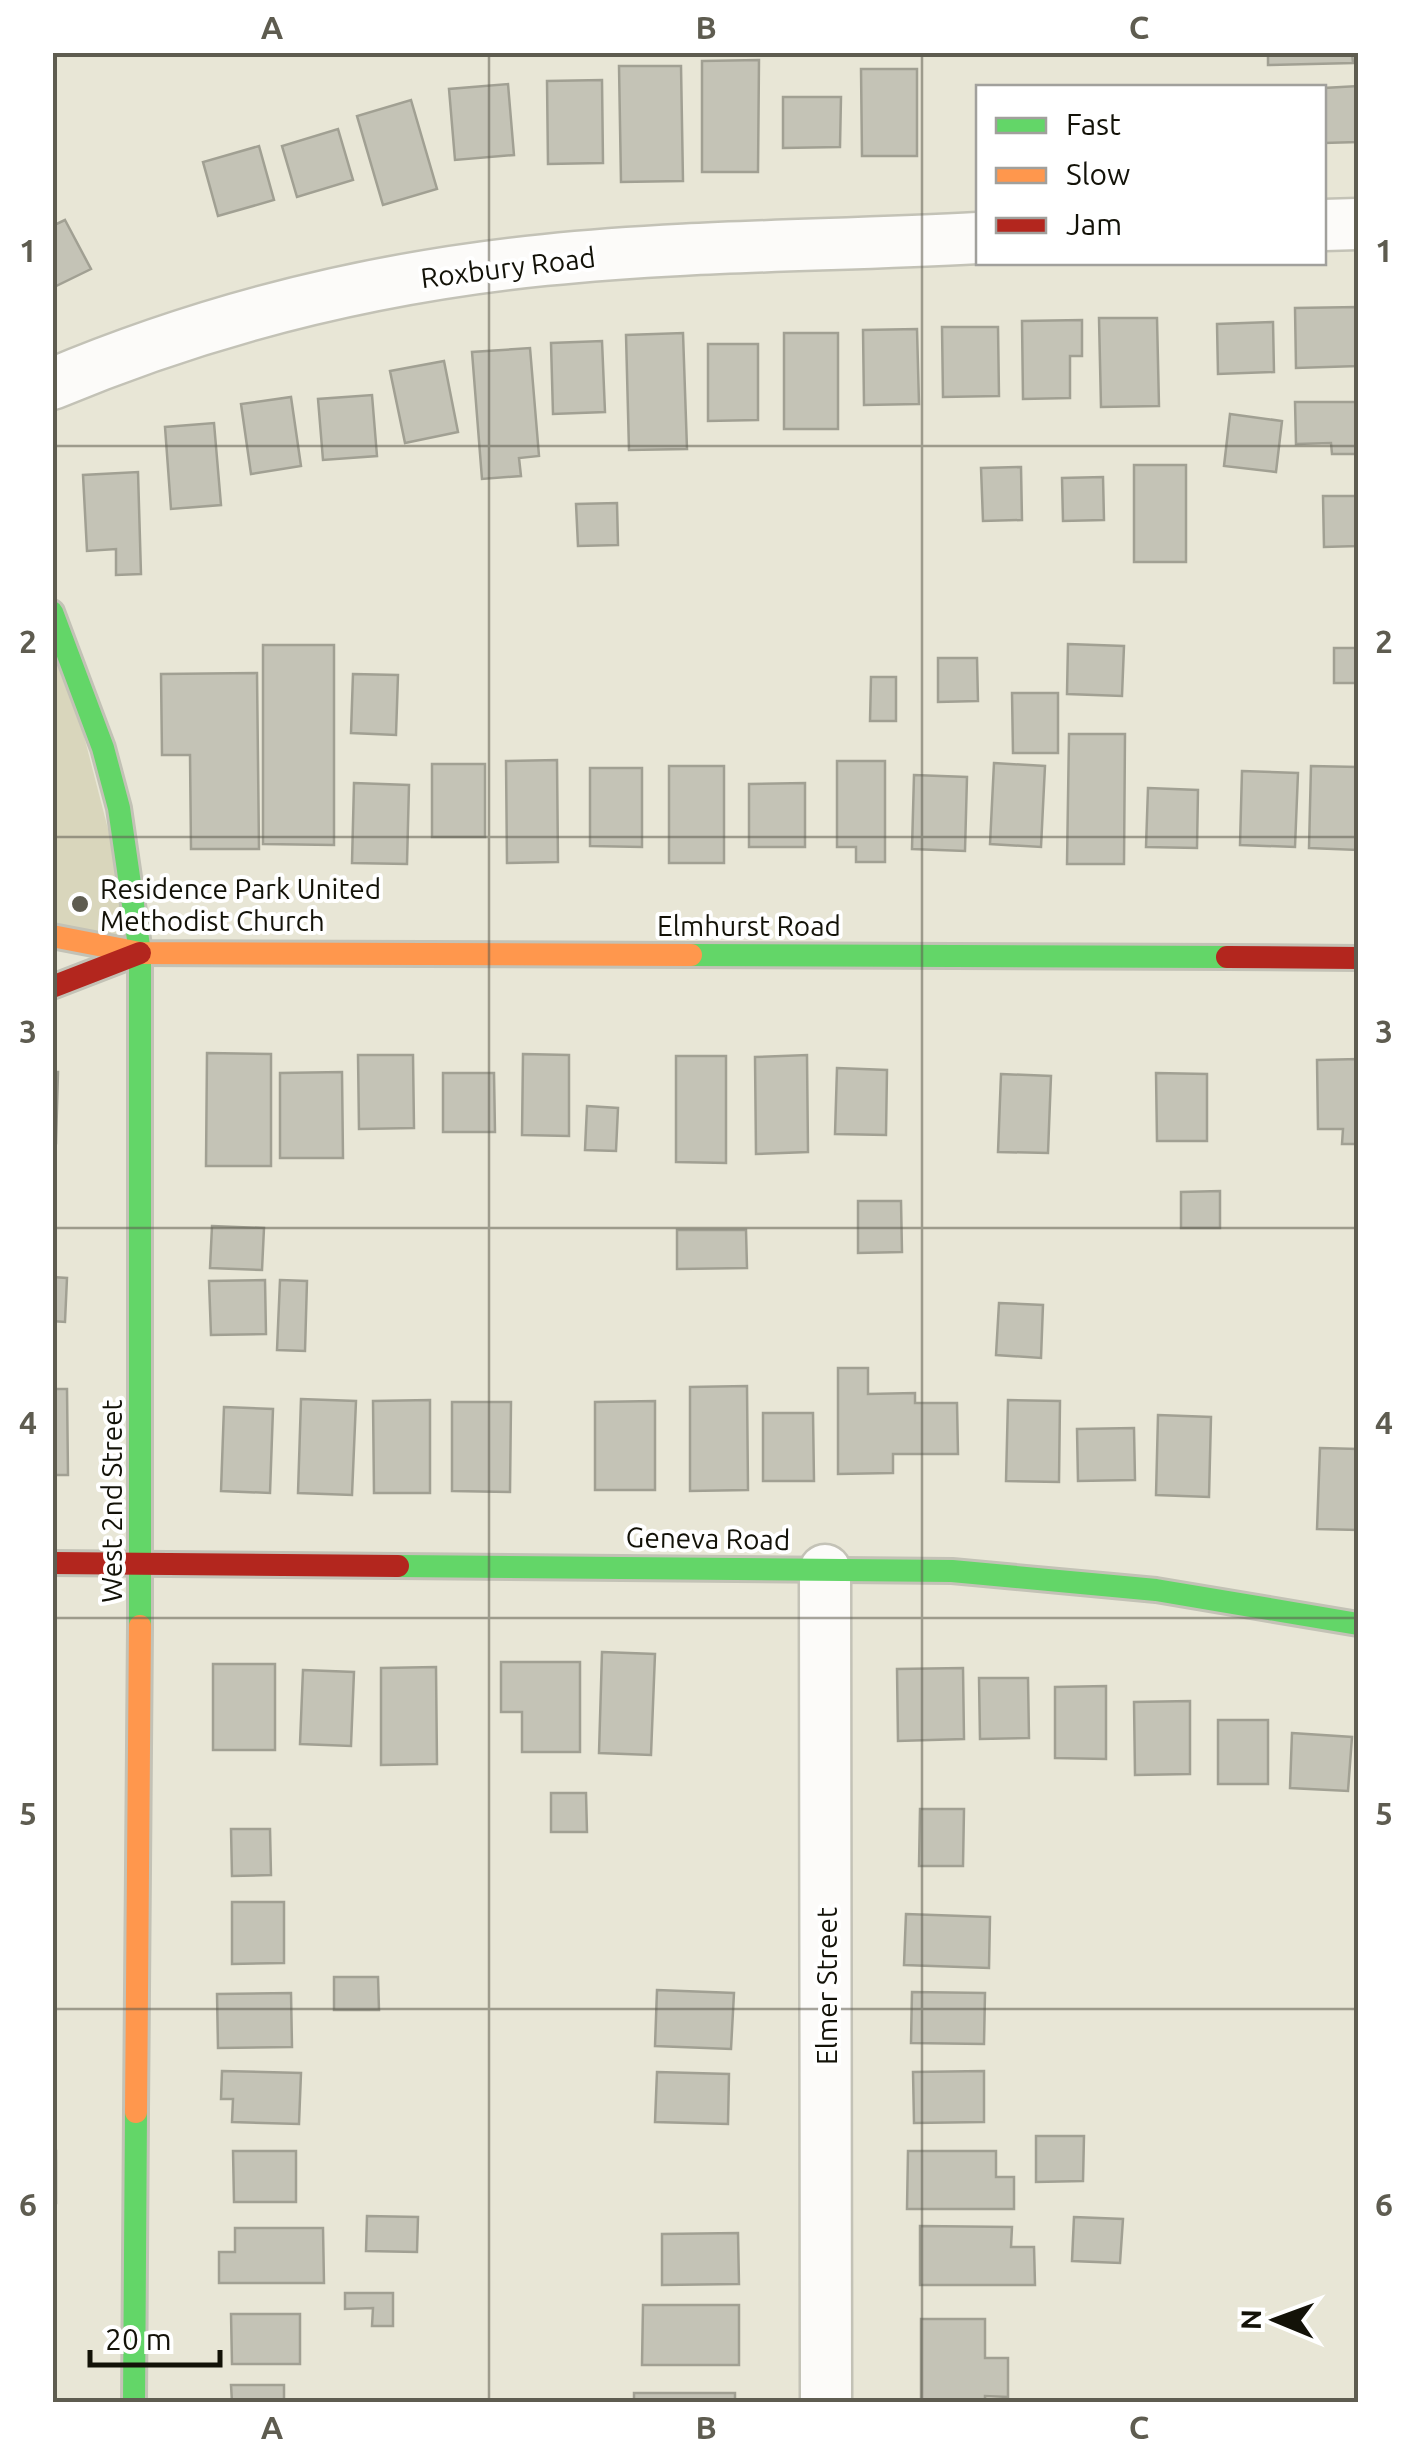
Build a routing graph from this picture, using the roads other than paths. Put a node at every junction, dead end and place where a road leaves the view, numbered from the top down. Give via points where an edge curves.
1 (1358, 224) edge
2 (1326, 226) edge
3 (976, 238) edge
4 (52, 384) edge
5 (52, 612) edge
6 (52, 936) edge
7 (140, 953) junction
8 (1358, 958) edge
9 (52, 987) edge
10 (140, 1563) junction
11 (52, 1564) edge
12 (825, 1570) junction
13 (1358, 1624) edge
14 (134, 2402) edge
15 (826, 2402) edge

1 - 2 street
3 - 4 street, Roxbury Road via 642,252 448,272 269,309
5 - 7 street, West 2nd Street via 98,731 119,808
6 - 7 street, Elmhurst Road
7 - 8 street, Elmhurst Road
7 - 9 street, Elmhurst Road
7 - 10 street, West 2nd Street
10 - 11 street, Geneva Road
10 - 12 street, Geneva Road
10 - 14 street, West 2nd Street
12 - 13 street, Geneva Road via 1056,1577
12 - 15 street, Elmer Street

